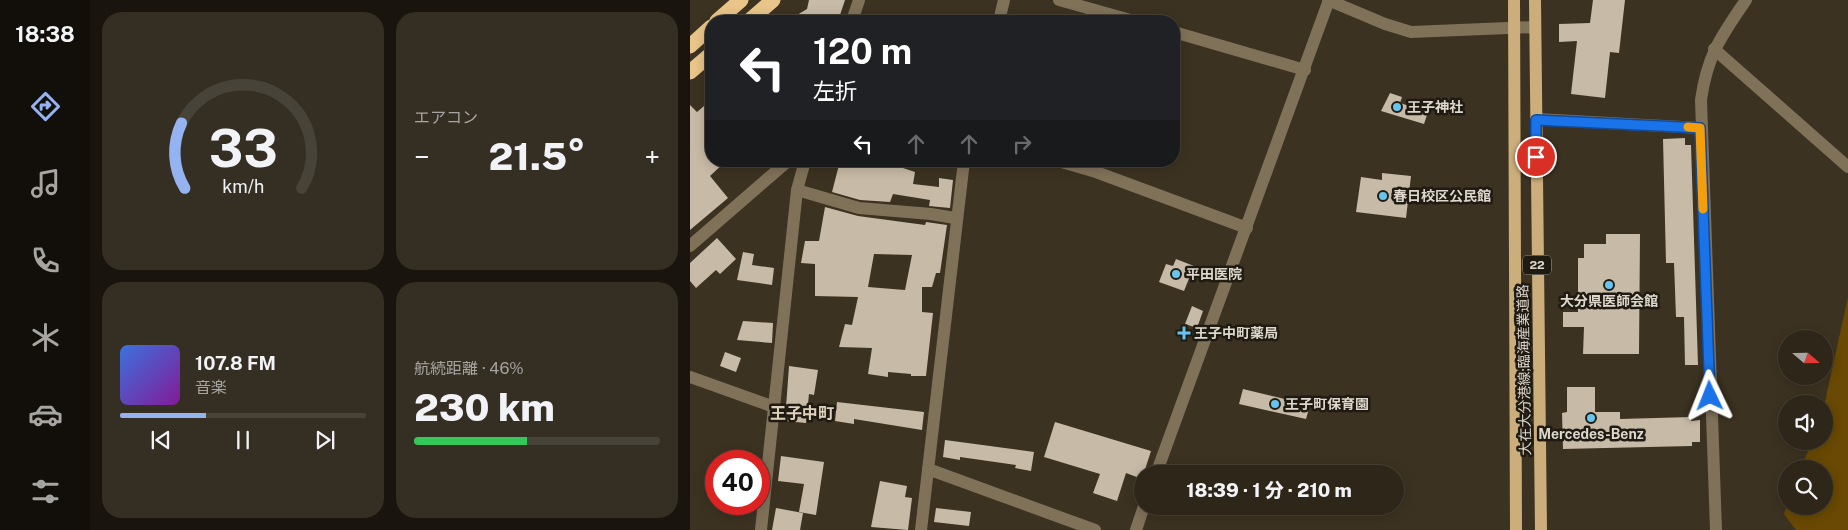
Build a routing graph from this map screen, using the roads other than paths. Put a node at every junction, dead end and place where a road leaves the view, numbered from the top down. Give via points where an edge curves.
1 (741, 0) edge
2 (773, 0) edge
3 (859, 0) edge
4 (1004, 0) edge
5 (1059, 0) edge
6 (1329, 0) edge
7 (1514, 0) edge
8 (1536, 0) edge
9 (1746, 0) edge
10 (724, 15) edge
11 (756, 15) edge
12 (854, 15) edge
13 (1000, 15) edge
14 (1113, 15) edge
15 (1535, 27) junction
16 (1514, 28) junction
17 (705, 32) edge
18 (1180, 34) edge
19 (690, 46) edge
20 (1714, 49) junction
21 (705, 59) edge
22 (1305, 70) junction
23 (690, 72) edge
24 (1536, 120) junction
25 (1700, 128) junction
26 (781, 167) edge
27 (803, 167) edge
28 (963, 167) edge
29 (1079, 167) edge
30 (1848, 167) edge
31 (797, 190) junction
32 (955, 218) junction
33 (1247, 228) junction
34 (690, 246) edge
35 (690, 377) edge
36 (774, 407) junction
37 (1159, 465) edge
38 (928, 469) junction
39 (1141, 515) edge
40 (761, 530) edge
41 (921, 530) edge
42 (1095, 530) edge
43 (1136, 530) edge
44 (1516, 530) edge
45 (1541, 530) edge
46 (1716, 530) edge

1 - 10 highway
2 - 11 highway
3 - 12 street
4 - 13 street
5 - 14 street
6 - 16 street via 1411,32
6 - 22 street
7 - 16 main road, 大在大分港線;臨海産業道路 / 22
8 - 15 main road, 大在大分港線;臨海産業道路 / 22
9 - 20 street
15 - 16 street
15 - 24 main road, 大在大分港線;臨海産業道路 / 22
16 - 44 main road, 大在大分港線;臨海産業道路 / 22
17 - 19 highway
18 - 22 street
20 - 25 street via 1704,81
20 - 30 street
21 - 23 highway
22 - 33 street
24 - 25 street
24 - 45 main road, 大在大分港線;臨海産業道路 / 22
25 - 46 street
26 - 34 street
27 - 31 street
28 - 32 street
29 - 33 street
31 - 32 street via 859,208
31 - 36 street
32 - 38 street
33 - 37 street
35 - 36 street
36 - 40 street
38 - 41 street
38 - 42 street
39 - 43 street

